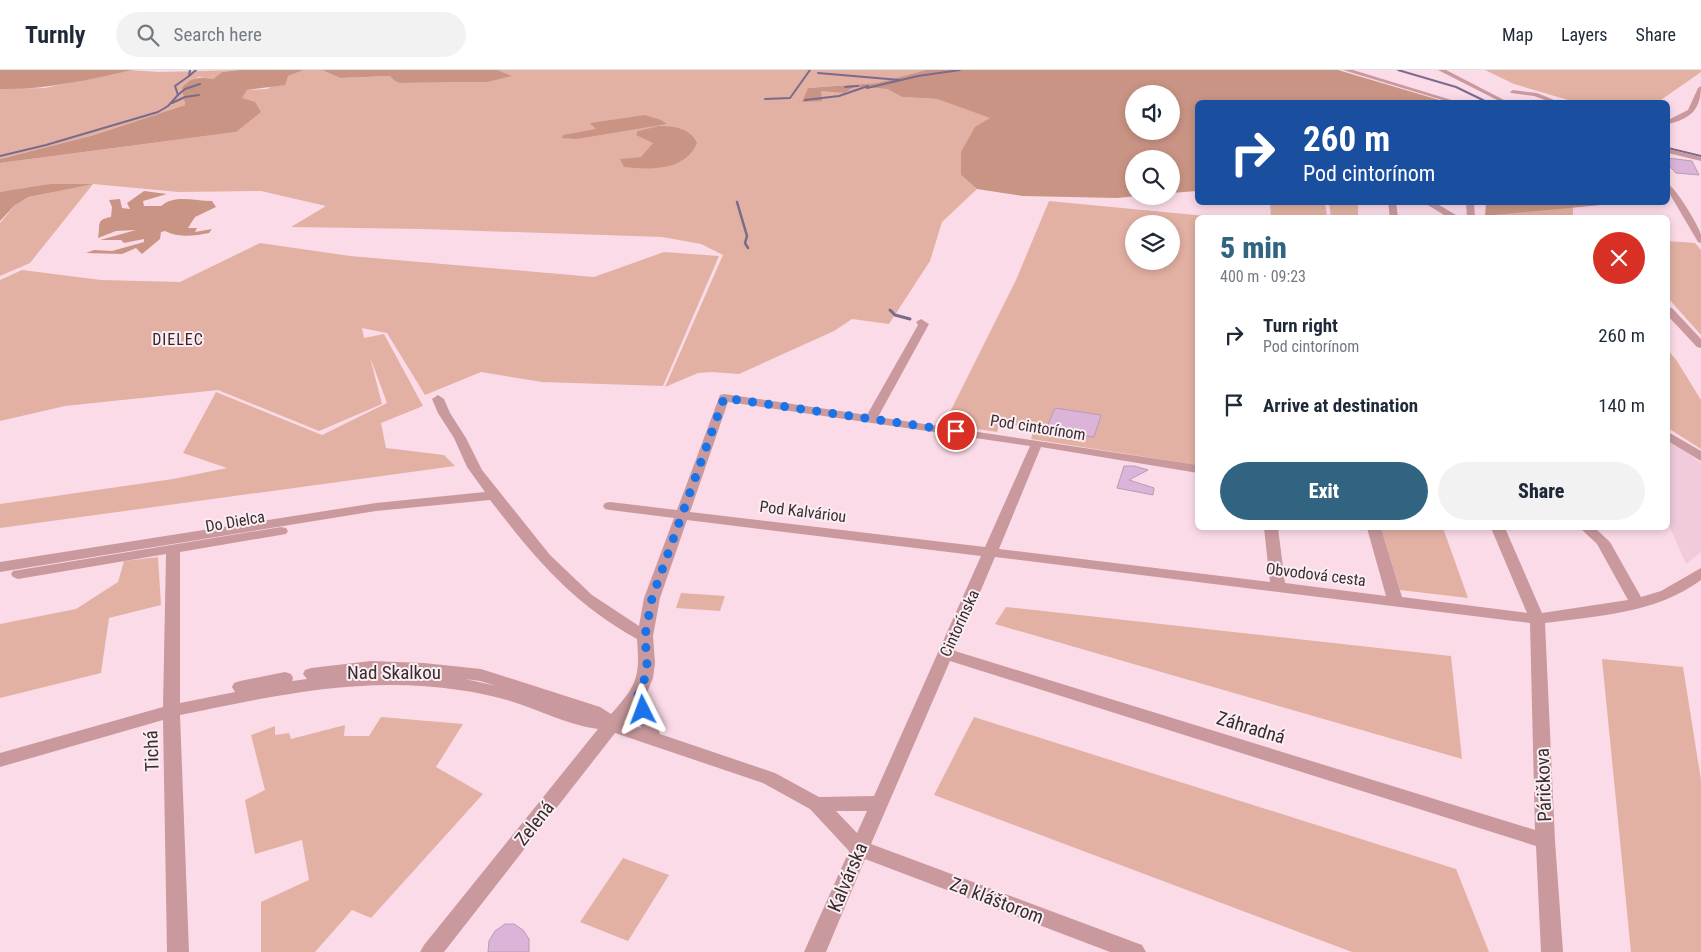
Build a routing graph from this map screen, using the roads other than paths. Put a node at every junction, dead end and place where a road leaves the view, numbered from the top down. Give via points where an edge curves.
1 (1346, 70) edge
2 (1441, 70) edge
3 (1701, 88) edge
4 (1513, 92) dead end
5 (1448, 100) edge
6 (1501, 100) edge
7 (1551, 100) edge
8 (1670, 121) edge
9 (1670, 151) edge
10 (1701, 159) edge
11 (1670, 189) edge
12 (1433, 205) edge
13 (1451, 215) edge
14 (1701, 240) edge
15 (1670, 312) edge
16 (921, 322) dead end
17 (1701, 345) edge
18 (724, 398) joint
19 (438, 399) dead end
20 (871, 419) junction
21 (1670, 437) edge
22 (1037, 443) junction
23 (1701, 457) edge
24 (1195, 469) edge
25 (495, 495) junction
26 (610, 506) dead end
27 (683, 514) junction
28 (1271, 530) edge
29 (1375, 530) edge
30 (1499, 530) edge
31 (1589, 530) edge
32 (177, 543) junction
33 (992, 552) junction
34 (0, 567) edge
35 (1701, 573) edge
36 (0, 576) edge
37 (1278, 587) junction
38 (1395, 601) junction
39 (1636, 603) junction
40 (1537, 619) junction
41 (645, 636) junction
42 (945, 654) junction
43 (638, 695) junction
44 (171, 711) junction
45 (612, 725) junction
46 (653, 739) junction
47 (0, 760) edge
48 (880, 803) junction
49 (817, 804) junction
50 (1545, 841) junction
51 (859, 848) junction
52 (178, 952) edge
53 (431, 952) edge
54 (815, 952) edge
55 (1135, 952) edge
56 (1552, 952) edge

1 - 5 street
2 - 6 street
3 - 8 street via 1692,110
4 - 7 street via 1535,94
9 - 10 street
11 - 14 street
12 - 13 street
15 - 17 street
16 - 20 street via 924,324
18 - 20 street, Pod cintorínom
18 - 27 street, Zelená
19 - 25 street via 441,412 458,434 468,460
20 - 22 street, Pod cintorínom
21 - 23 street
22 - 24 street, Pod cintorínom
22 - 33 street, Cintorínska
25 - 32 street, Do Dielca
25 - 41 street via 570,584 625,626
26 - 27 street, Pod Kalváriou
27 - 33 street, Pod Kalváriou
27 - 41 street, Zelená via 652,598
28 - 37 street
29 - 38 street
30 - 40 street
31 - 39 street via 1603,542
32 - 34 street, Do Dielca
32 - 36 street, Do Dielca
32 - 44 street, Tichá
33 - 37 street, Obvodová cesta
33 - 42 street, Cintorínska
35 - 39 street, Obvodová cesta via 1694,580 1658,597
37 - 38 street, Obvodová cesta
38 - 40 street, Obvodová cesta
39 - 40 street, Obvodová cesta
40 - 50 street, Páričkova
41 - 43 street, Zelená via 647,663
42 - 48 street, Cintorínska
42 - 50 street, Záhradná
43 - 45 street, Zelená
43 - 46 street
44 - 45 street, Nad Skalkou via 324,682 418,679 460,684 510,696 584,721
44 - 47 street, Nad Skalkou
44 - 52 street, Tichá
45 - 46 street, Nad Skalkou
45 - 53 street, Zelená
46 - 49 street, Nad Skalkou via 769,778
48 - 49 street, Nad Skalkou
48 - 51 street, Kalvárska
49 - 51 street, Nad Skalkou
50 - 56 street, Páričkova
51 - 54 street, Kalvárska
51 - 55 street, Za kláštorom

